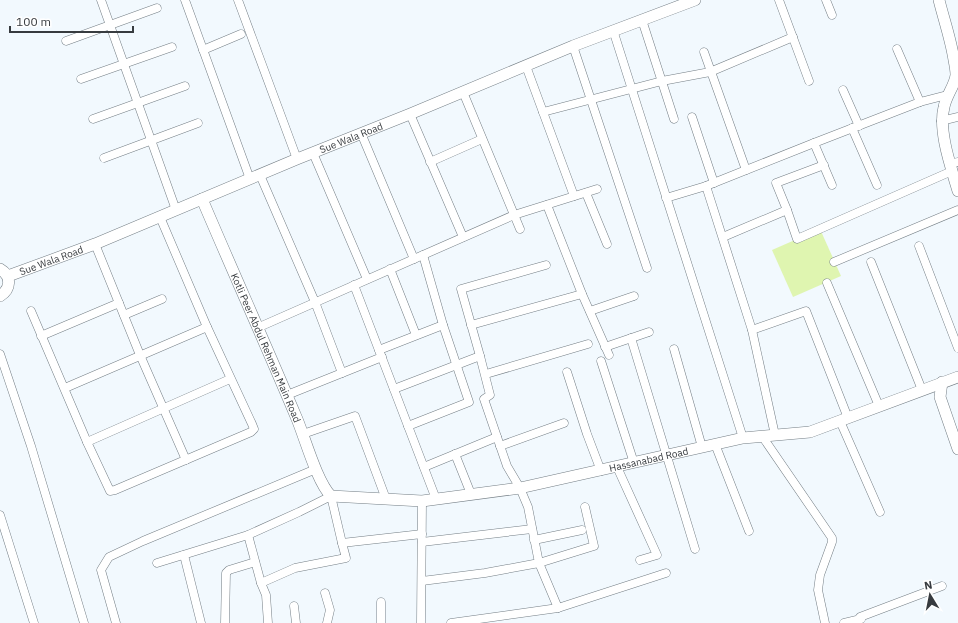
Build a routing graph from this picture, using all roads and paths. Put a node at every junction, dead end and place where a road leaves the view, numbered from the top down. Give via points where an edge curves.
1 (101, 0) edge
2 (185, 0) edge
3 (238, 0) edge
4 (695, 0) edge
5 (779, 0) edge
6 (826, 0) edge
7 (939, 0) edge
8 (157, 8) dead end
9 (832, 15) dead end
10 (642, 20) junction
11 (110, 25) junction
12 (613, 30) junction
13 (241, 34) dead end
14 (793, 37) junction
15 (66, 41) dead end
16 (572, 46) junction
17 (172, 47) dead end
18 (955, 48) edge
19 (897, 49) dead end
20 (203, 50) junction
21 (704, 52) dead end
22 (124, 64) junction
23 (526, 66) junction
24 (710, 72) junction
25 (81, 79) dead end
26 (662, 81) junction
27 (809, 81) dead end
28 (185, 86) dead end
29 (632, 89) junction
30 (843, 90) dead end
31 (463, 92) junction
32 (947, 95) junction
33 (591, 101) junction
34 (920, 102) junction
35 (138, 103) junction
36 (543, 112) junction
37 (410, 114) junction
38 (692, 117) dead end
39 (958, 117) edge
40 (93, 119) dead end
41 (674, 119) dead end
42 (941, 121) junction
43 (198, 123) dead end
44 (856, 127) junction
45 (361, 133) junction
46 (482, 139) junction
47 (151, 140) junction
48 (814, 142) junction
49 (313, 152) junction
50 (104, 158) dead end
51 (297, 159) junction
52 (430, 162) junction
53 (824, 165) junction
54 (953, 165) edge
55 (746, 170) junction
56 (255, 177) junction
57 (714, 183) junction
58 (832, 185) dead end
59 (877, 185) dead end
60 (706, 186) junction
61 (597, 189) dead end
62 (958, 191) edge
63 (586, 192) junction
64 (574, 196) junction
65 (666, 198) junction
66 (202, 199) junction
67 (547, 205) junction
68 (176, 210) junction
69 (787, 210) junction
70 (958, 210) edge
71 (514, 215) junction
72 (160, 217) junction
73 (520, 229) dead end
74 (463, 237) junction
75 (723, 237) junction
76 (95, 244) junction
77 (607, 244) dead end
78 (919, 246) dead end
79 (423, 255) junction
80 (414, 259) junction
81 (834, 262) dead end
82 (871, 262) dead end
83 (546, 265) dead end
84 (647, 268) dead end
85 (390, 269) junction
86 (4, 272) edge
87 (367, 279) junction
88 (827, 283) dead end
89 (354, 285) junction
90 (582, 294) junction
91 (0, 296) edge
92 (634, 296) dead end
93 (162, 299) dead end
94 (315, 302) junction
95 (119, 303) junction
96 (31, 311) dead end
97 (590, 311) junction
98 (124, 315) junction
99 (443, 325) junction
100 (471, 325) junction
101 (207, 327) junction
102 (257, 328) junction
103 (752, 330) junction
104 (649, 332) dead end
105 (416, 335) junction
106 (41, 336) junction
107 (631, 338) junction
108 (588, 344) dead end
109 (958, 348) edge
110 (674, 349) dead end
111 (380, 353) junction
112 (0, 354) edge
113 (140, 355) junction
114 (480, 356) junction
115 (601, 361) dead end
116 (456, 365) junction
117 (568, 372) dead end
118 (342, 373) junction
119 (486, 374) junction
120 (958, 377) edge
121 (230, 379) junction
122 (942, 382) junction
123 (65, 388) junction
124 (394, 389) junction
125 (922, 390) junction
126 (287, 395) junction
127 (878, 406) junction
128 (163, 408) junction
129 (844, 419) junction
130 (564, 423) dead end
131 (954, 425) edge
132 (408, 426) junction
133 (303, 434) junction
134 (775, 435) junction
135 (762, 436) junction
136 (497, 437) junction
137 (743, 438) junction
138 (87, 442) junction
139 (715, 444) junction
140 (500, 446) junction
141 (702, 447) junction
142 (958, 449) edge
143 (455, 454) junction
144 (666, 456) junction
145 (186, 460) junction
146 (634, 463) junction
147 (424, 467) junction
148 (617, 467) junction
149 (316, 469) junction
150 (601, 471) junction
151 (520, 488) junction
152 (471, 494) junction
153 (331, 496) junction
154 (386, 499) junction
155 (436, 499) junction
156 (422, 501) junction
157 (585, 507) dead end
158 (880, 512) dead end
159 (0, 515) edge
160 (532, 529) junction
161 (582, 530) dead end
162 (749, 531) dead end
163 (248, 535) junction
164 (422, 538) junction
165 (534, 540) junction
166 (342, 543) junction
167 (695, 549) dead end
168 (184, 555) junction
169 (640, 560) dead end
170 (255, 562) junction
171 (157, 563) dead end
172 (539, 563) junction
173 (666, 573) dead end
174 (422, 581) junction
175 (261, 583) junction
176 (942, 586) dead end
177 (325, 593) dead end
178 (381, 602) dead end
179 (294, 606) dead end
180 (558, 608) junction
181 (862, 621) edge
182 (34, 623) edge
183 (84, 623) edge
184 (116, 623) edge
185 (201, 623) edge
186 (225, 623) edge
187 (268, 623) edge
188 (296, 623) edge
189 (327, 623) edge
190 (382, 623) edge
191 (421, 623) edge
192 (451, 623) edge
193 (825, 623) edge
194 (845, 623) edge

1 - 11 street
2 - 20 street
3 - 51 street
4 - 10 street, Sue Wala Road
5 - 14 street
6 - 9 street
7 - 18 street
8 - 11 street
10 - 12 street, Sue Wala Road
10 - 26 street
11 - 15 street
11 - 22 street
12 - 16 street, Sue Wala Road
12 - 29 street
13 - 20 street
14 - 24 street
14 - 27 street
16 - 23 street, Sue Wala Road
16 - 33 street
17 - 22 street
18 - 32 street via 956,77
19 - 34 street
20 - 56 street
21 - 24 street
22 - 25 street
22 - 35 street
23 - 31 street, Sue Wala Road
23 - 36 street
24 - 26 street
24 - 55 street
26 - 29 street
26 - 41 street
28 - 35 street
29 - 33 street
29 - 65 street
30 - 44 street
31 - 37 street, Sue Wala Road
31 - 46 street
32 - 34 street
32 - 42 street
33 - 36 street
33 - 84 street
34 - 44 street
35 - 40 street
35 - 47 street
36 - 64 street
37 - 45 street, Sue Wala Road
37 - 52 street
38 - 57 street
39 - 42 street
42 - 54 street
43 - 47 street
44 - 48 street
44 - 59 street
45 - 49 street, Sue Wala Road
45 - 80 street
46 - 52 street
46 - 71 street
47 - 50 street
47 - 68 street
48 - 53 street
48 - 55 street
49 - 51 street, Sue Wala Road
49 - 87 street
51 - 56 street, Sue Wala Road
52 - 74 street
53 - 58 street
53 - 69 street via 776,183
54 - 62 street
54 - 69 street via 797,239
55 - 57 street
56 - 66 street, Sue Wala Road
56 - 94 street
57 - 60 street
60 - 65 street
60 - 75 street
61 - 63 street
63 - 64 street
63 - 77 street
64 - 67 street
65 - 137 street
66 - 68 street, Sue Wala Road
66 - 102 street, Kotli Peer Abdul Rehman Main Road
67 - 71 street
67 - 90 street
68 - 72 street, Sue Wala Road
69 - 75 street
70 - 81 street
71 - 73 street
71 - 74 street
72 - 76 street, Sue Wala Road
72 - 101 street
74 - 79 street
75 - 103 street
76 - 86 street, Sue Wala Road
76 - 95 street
78 - 109 street
79 - 80 street
79 - 99 street
80 - 85 street
82 - 125 street
83 - 100 street via 461,289
85 - 87 street
85 - 105 street
86 - 91 street via 9,282 5,293
87 - 89 street
88 - 127 street
89 - 94 street
89 - 111 street
90 - 97 street
90 - 100 street
92 - 97 street
93 - 98 street
94 - 102 street
94 - 118 street
95 - 98 street
95 - 106 street
96 - 106 street
97 - 107 street via 607,351
98 - 113 street
99 - 105 street
99 - 116 street
100 - 114 street
101 - 113 street
101 - 121 street
102 - 126 street, Kotli Peer Abdul Rehman Main Road
103 - 129 street via 806,311
103 - 134 street
104 - 107 street
105 - 111 street
106 - 123 street
107 - 144 street
108 - 119 street
110 - 141 street
111 - 118 street
111 - 124 street
112 - 183 street via 31,446
113 - 123 street
113 - 128 street
114 - 116 street
114 - 119 street
115 - 146 street
116 - 124 street
116 - 132 street via 469,402
117 - 150 street
118 - 126 street
119 - 136 street via 490,395 484,399
120 - 122 street, Hassanabad Road
121 - 128 street
121 - 145 street via 254,429
122 - 125 street, Hassanabad Road
122 - 131 street via 940,397
123 - 138 street
124 - 132 street
125 - 127 street, Hassanabad Road
126 - 133 street, Kotli Peer Abdul Rehman Main Road
127 - 129 street, Hassanabad Road
128 - 138 street
128 - 145 street
129 - 134 street, Hassanabad Road via 810,432
129 - 158 street
130 - 140 street
131 - 142 street
132 - 147 street
133 - 149 street, Kotli Peer Abdul Rehman Main Road
133 - 154 street via 355,416
134 - 135 street, Hassanabad Road
135 - 137 street, Hassanabad Road
135 - 193 street via 832,538 818,590
136 - 140 street
136 - 143 street
137 - 139 street, Hassanabad Road
138 - 145 street via 110,491
139 - 141 street, Hassanabad Road
139 - 162 street
140 - 151 street via 507,466
141 - 144 street, Hassanabad Road
143 - 147 street
143 - 152 street
144 - 146 street, Hassanabad Road
144 - 167 street
146 - 148 street, Hassanabad Road
147 - 155 street
148 - 150 street, Hassanabad Road
148 - 169 street via 657,555
149 - 153 street, Kotli Peer Abdul Rehman Main Road
149 - 184 street via 109,557 101,570
150 - 151 street, Hassanabad Road
151 - 152 street, Hassanabad Road
151 - 160 street via 528,507
152 - 155 street, Hassanabad Road
153 - 154 street, Hassanabad Road
153 - 163 street
153 - 166 street
154 - 156 street, Hassanabad Road
155 - 156 street, Hassanabad Road
156 - 164 street
157 - 172 street via 594,546
159 - 182 street
160 - 164 street
160 - 165 street
161 - 165 street
163 - 168 street
163 - 170 street
164 - 166 street
164 - 174 street
165 - 172 street
166 - 175 street via 346,558 295,568
168 - 171 street
168 - 185 street
170 - 175 street
170 - 186 street via 226,572
172 - 174 street
172 - 180 street
173 - 180 street
174 - 191 street
175 - 187 street via 266,595
176 - 181 street via 860,617
177 - 189 street via 330,610
178 - 190 street
179 - 188 street
180 - 192 street
181 - 194 street

